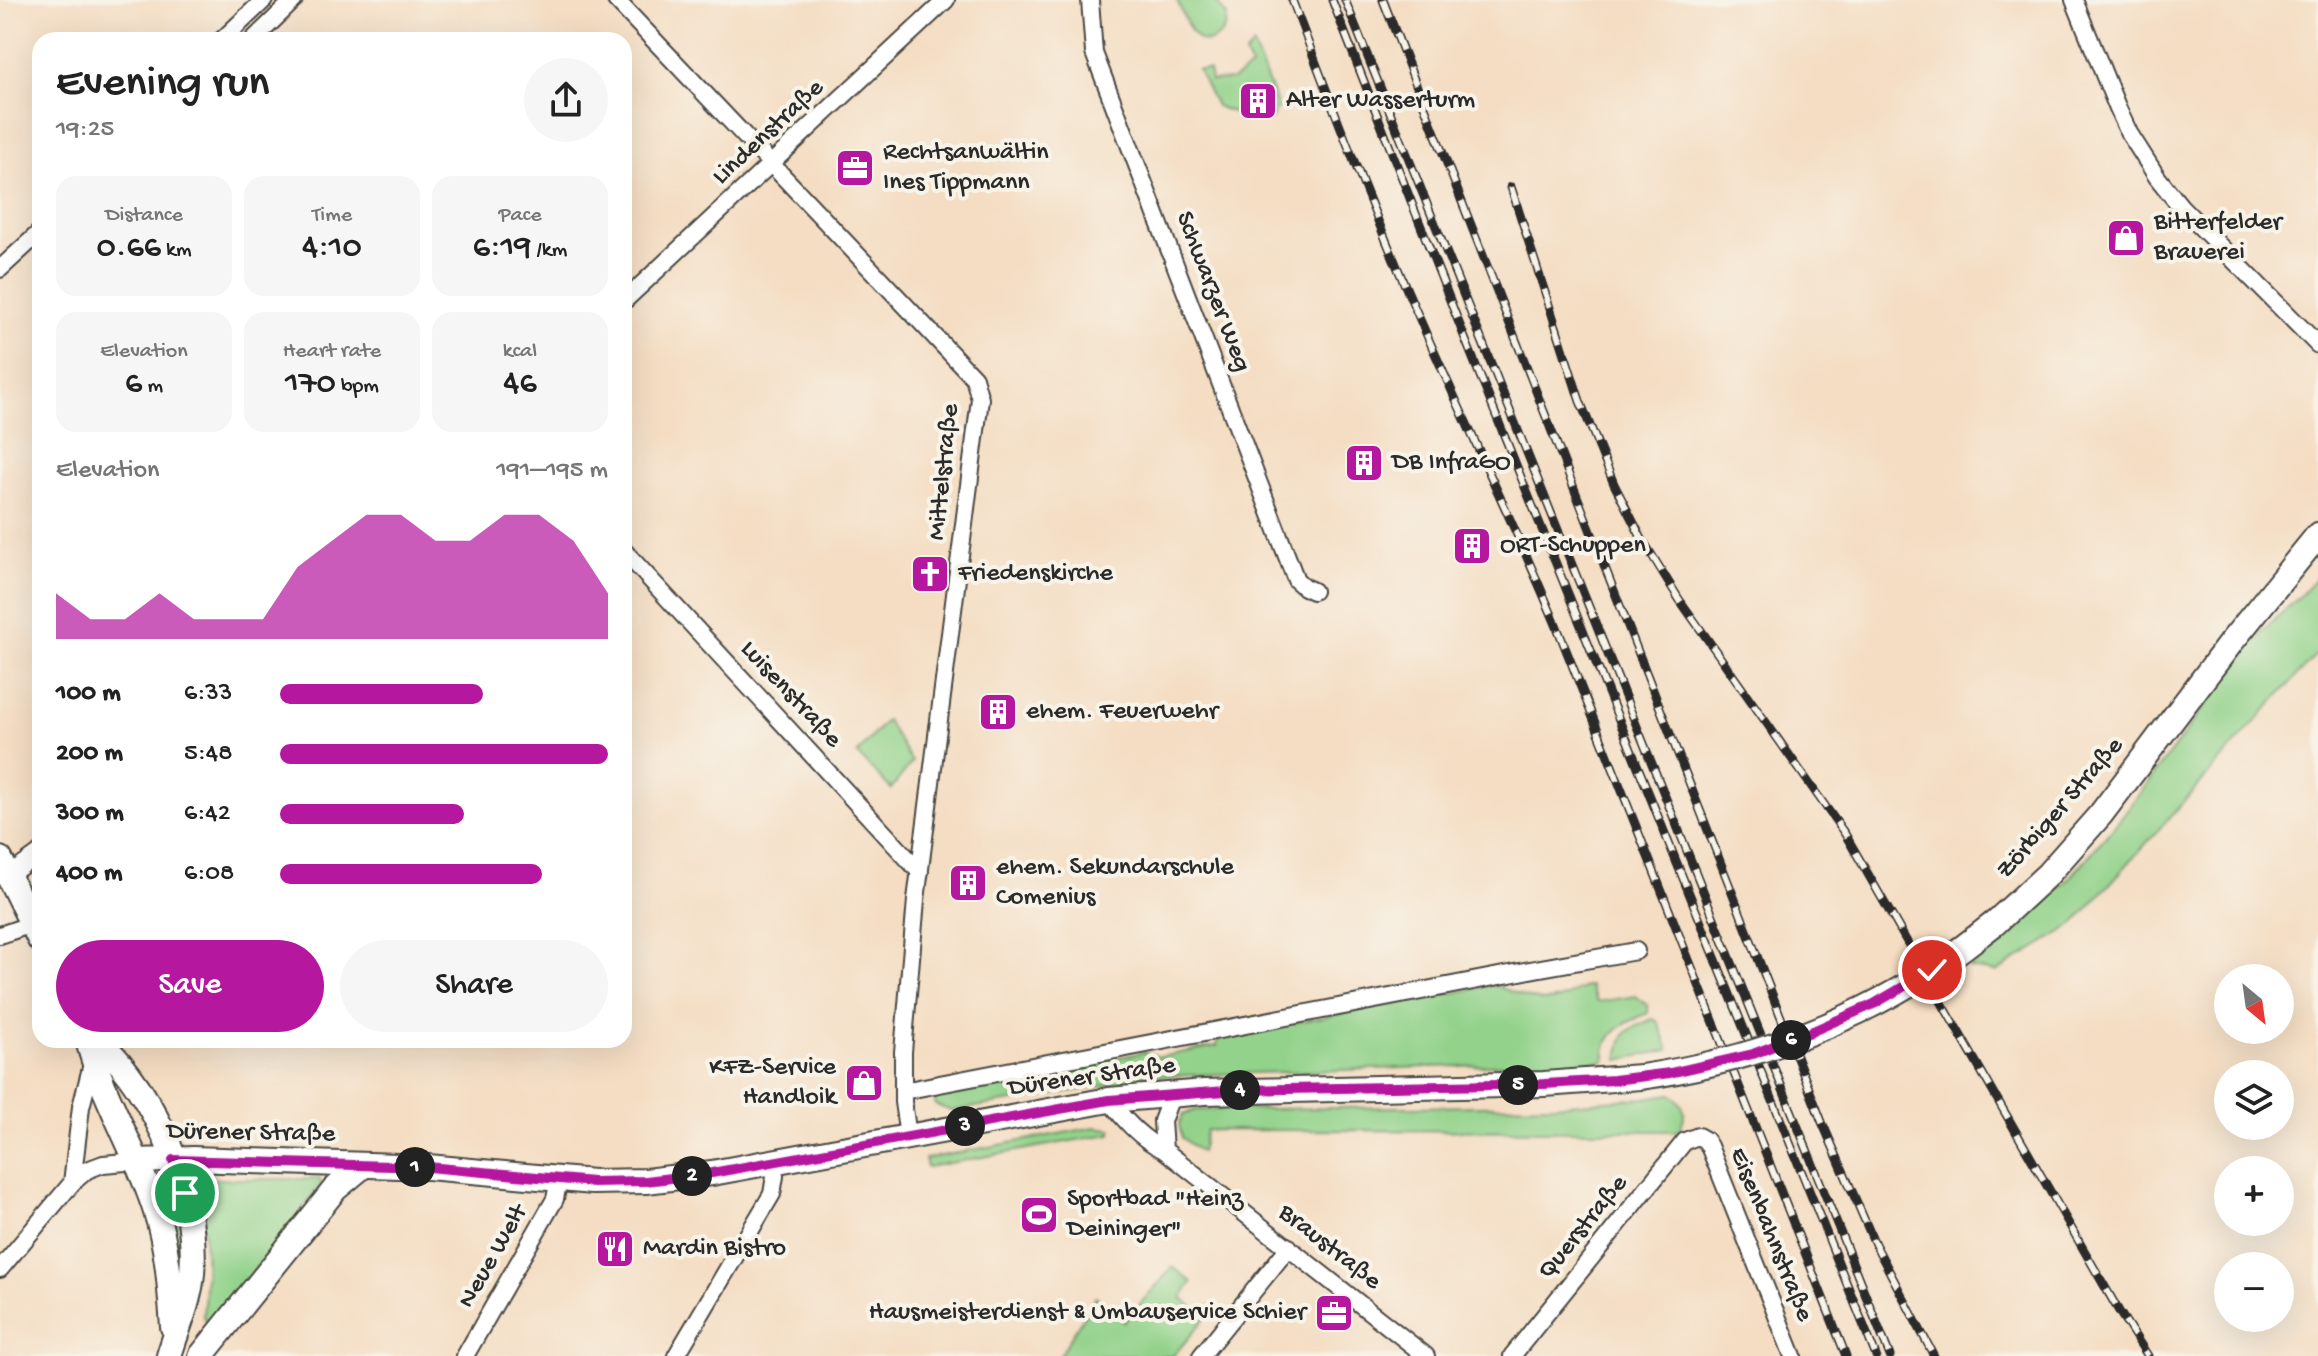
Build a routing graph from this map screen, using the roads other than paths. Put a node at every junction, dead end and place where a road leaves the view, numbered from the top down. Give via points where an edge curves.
1 (264, 0) edge
2 (294, 0) edge
3 (616, 0) edge
4 (946, 0) edge
5 (1090, 0) edge
6 (2074, 0) edge
7 (230, 32) edge
8 (261, 32) edge
9 (770, 165) junction
10 (32, 239) edge
11 (0, 269) edge
12 (632, 294) edge
13 (2318, 345) edge
14 (2318, 535) edge
15 (632, 560) edge
16 (1313, 591) dead end
17 (32, 856) edge
18 (4, 868) edge
19 (920, 872) junction
20 (32, 924) edge
21 (32, 932) edge
22 (0, 935) edge
23 (1636, 951) dead end
24 (93, 1048) edge
25 (93, 1048) edge
26 (94, 1048) edge
27 (1641, 1077) joint
28 (903, 1091) junction
29 (1172, 1094) junction
30 (1109, 1100) junction
31 (908, 1136) junction
32 (1698, 1136) joint
33 (1164, 1150) junction
34 (173, 1160) junction
35 (137, 1161) junction
36 (772, 1162) junction
37 (364, 1165) junction
38 (559, 1179) junction
39 (72, 1183) junction
40 (1289, 1247) junction
41 (0, 1269) edge
42 (172, 1347) edge
43 (208, 1354) edge
44 (465, 1356) edge
45 (676, 1356) edge
46 (1201, 1356) edge
47 (1426, 1356) edge
48 (1512, 1356) edge
49 (1793, 1356) edge

1 - 7 street
2 - 8 street
3 - 9 street, Mittelstraße
4 - 9 street, Lindenstraße
5 - 16 street, Schwarzer Weg via 1094,53 1296,580
6 - 13 street via 2129,133 2157,177
9 - 12 street, Lindenstraße
9 - 19 street, Mittelstraße via 974,378 980,399
10 - 11 street
14 - 27 main road, Zörbiger Straße, bridge via 2101,814 1995,923 1932,970 1845,1018 1753,1054
15 - 19 street, Luisenstraße
17 - 18 street
18 - 20 main road
19 - 28 street, Mittelstraße
21 - 22 street
23 - 28 street, Dürener Straße
24 - 35 main road
25 - 39 street
26 - 34 main road via 125,1069
27 - 29 main road, Dürener Straße
28 - 31 street, Mittelstraße
29 - 30 main road, Dürener Straße
29 - 33 street via 1162,1121
30 - 31 main road, Dürener Straße
30 - 33 street, Braustraße via 1132,1127
31 - 36 main road, Dürener Straße
32 - 48 street, Querstraße via 1685,1141
32 - 49 street, Eisenbahnstraße via 1709,1146
33 - 40 street, Braustraße
34 - 35 main road, Dürener Straße
34 - 37 main road, Dürener Straße
34 - 42 main road via 185,1193 193,1247 192,1276
35 - 39 street via 103,1164
35 - 42 main road via 166,1249
36 - 38 main road, Dürener Straße via 646,1181
36 - 45 street via 772,1194
37 - 38 main road, Dürener Straße
37 - 43 main road, Dürener Straße via 335,1189
38 - 44 street, Neue Welt via 555,1199
39 - 41 street
40 - 46 street
40 - 47 street, Braustraße

